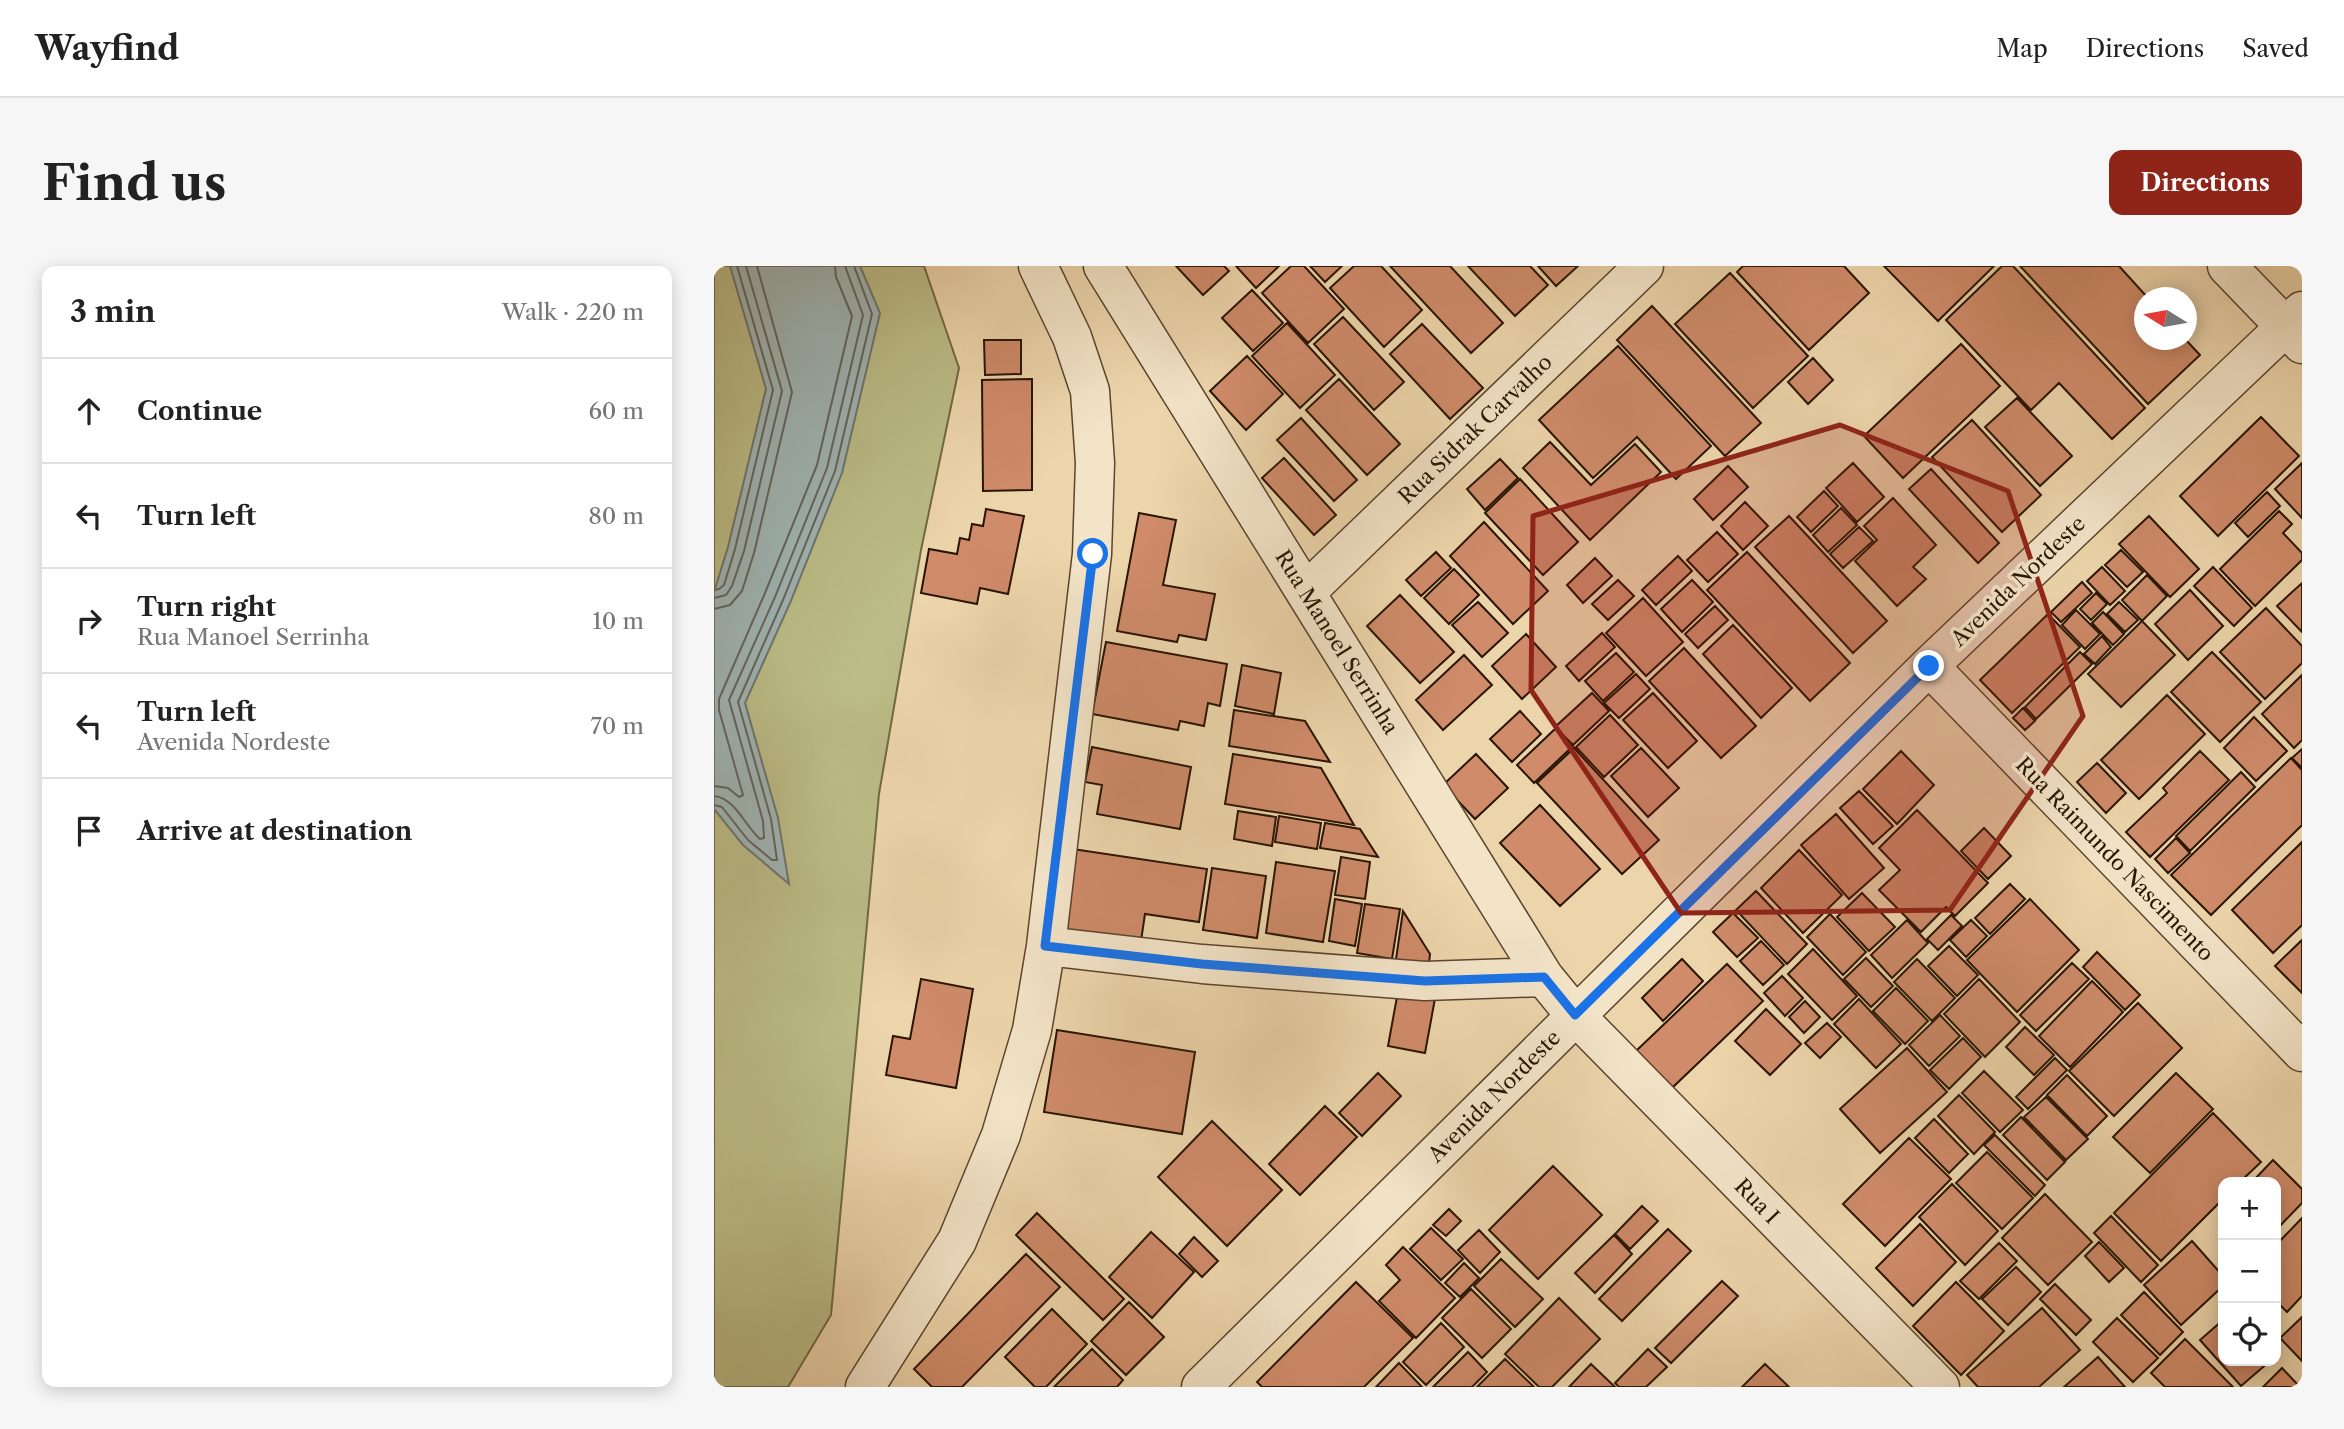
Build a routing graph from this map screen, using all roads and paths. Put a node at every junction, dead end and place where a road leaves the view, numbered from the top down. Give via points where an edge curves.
1 (1038, 266) edge
2 (1103, 266) edge
3 (1644, 266) edge
4 (2227, 266) edge
5 (2296, 327) edge
6 (1307, 592) junction
7 (1929, 666) junction
8 (1045, 946) junction
9 (1544, 977) junction
10 (1575, 1015) junction
11 (2302, 1052) edge
12 (1212, 1383) edge
13 (865, 1387) edge
14 (1940, 1387) edge

1 - 8 street via 1072,337 1090,391 1095,463 1093,554
2 - 6 street, Rua Manoel Serrinha
3 - 6 street, Rua Sidrak Carvalho
4 - 5 street
5 - 7 street, Avenida Nordeste
6 - 9 street, Rua Manoel Serrinha
7 - 10 street, Avenida Nordeste
7 - 11 street, Rua Raimundo Nascimento
8 - 9 street via 1202,964 1425,981
8 - 13 street via 1031,1030 991,1159 957,1241
9 - 10 street, Rua Manoel Serrinha
10 - 12 street, Avenida Nordeste
10 - 14 street, Rua I

